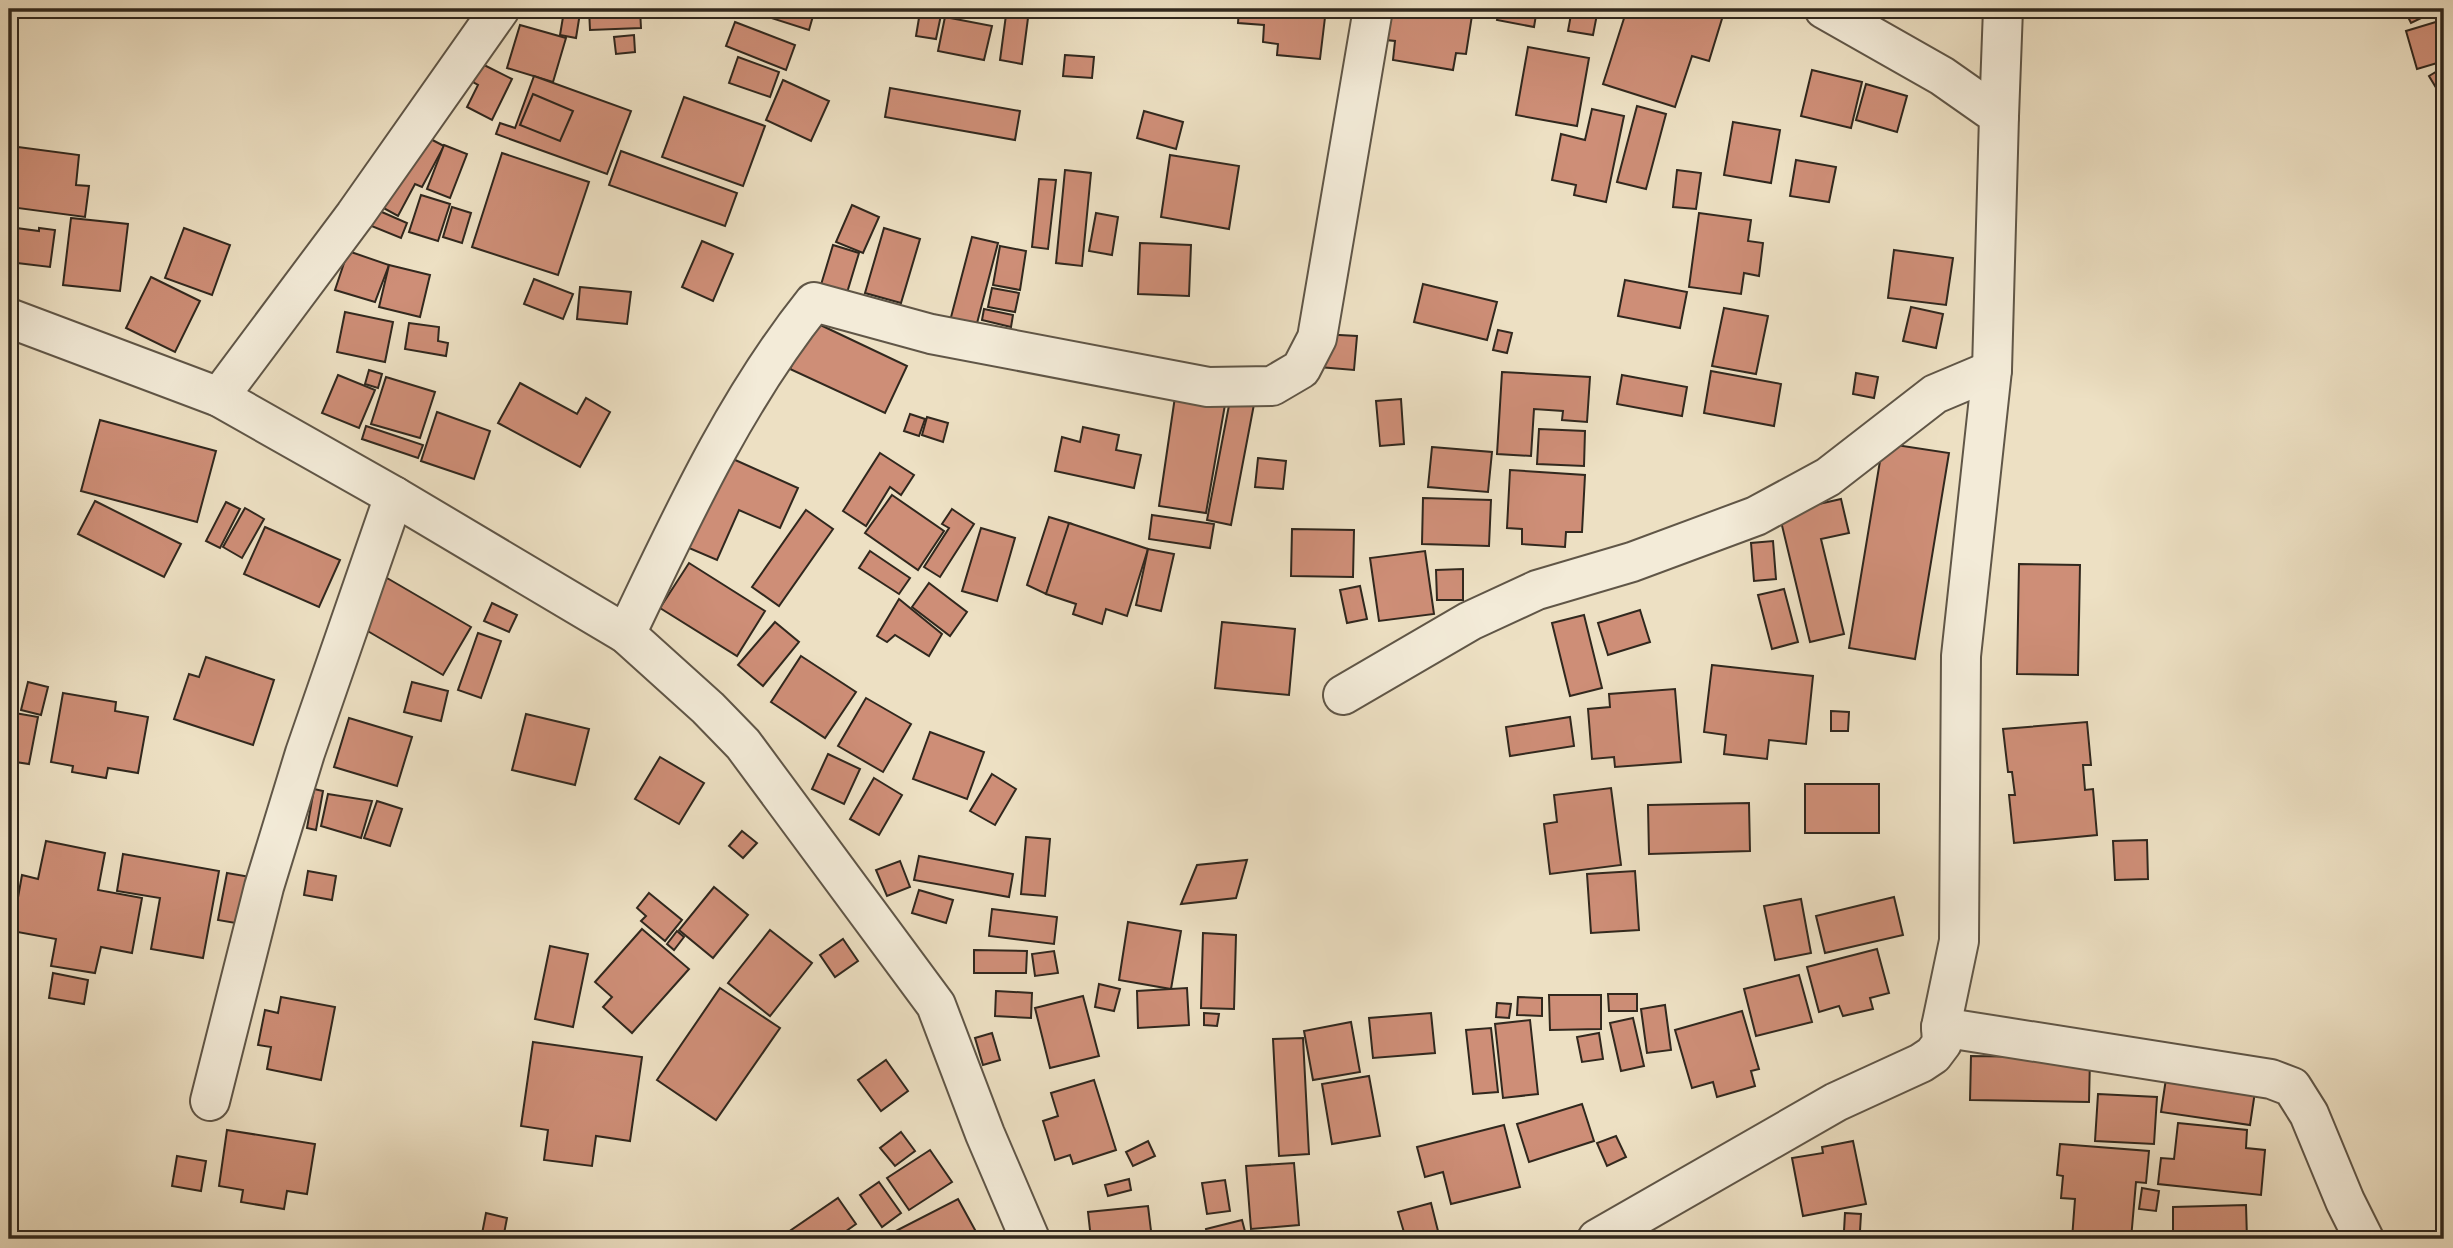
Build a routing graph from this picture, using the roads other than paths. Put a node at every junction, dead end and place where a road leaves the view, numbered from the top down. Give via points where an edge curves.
1 (500, 9) edge
2 (1373, 9) edge
3 (1824, 9) edge
4 (2003, 9) edge
5 (1998, 116) junction
6 (9, 318) edge
7 (1992, 370) junction
8 (219, 397) junction
9 (394, 496) junction
10 (626, 635) junction
11 (1343, 695) dead end
12 (1941, 1027) junction
13 (210, 1101) dead end
14 (1030, 1239) edge
15 (1597, 1239) edge
16 (2364, 1239) edge

1 - 8 street
2 - 10 street via 1317,338 1301,369 1272,386 1208,387 931,334 814,302 783,340 699,480
3 - 5 street via 1942,76
4 - 5 street
5 - 7 street
6 - 8 street
7 - 11 street via 1935,394 1828,477 1756,516 1632,562 1537,590 1470,621
7 - 12 street via 1961,656 1959,941
8 - 9 street
9 - 10 street
9 - 13 street via 264,887
10 - 14 street via 743,744 936,1004
12 - 15 street via 1942,1043 1922,1063 1836,1102
12 - 16 street via 2271,1079 2292,1087 2309,1114

